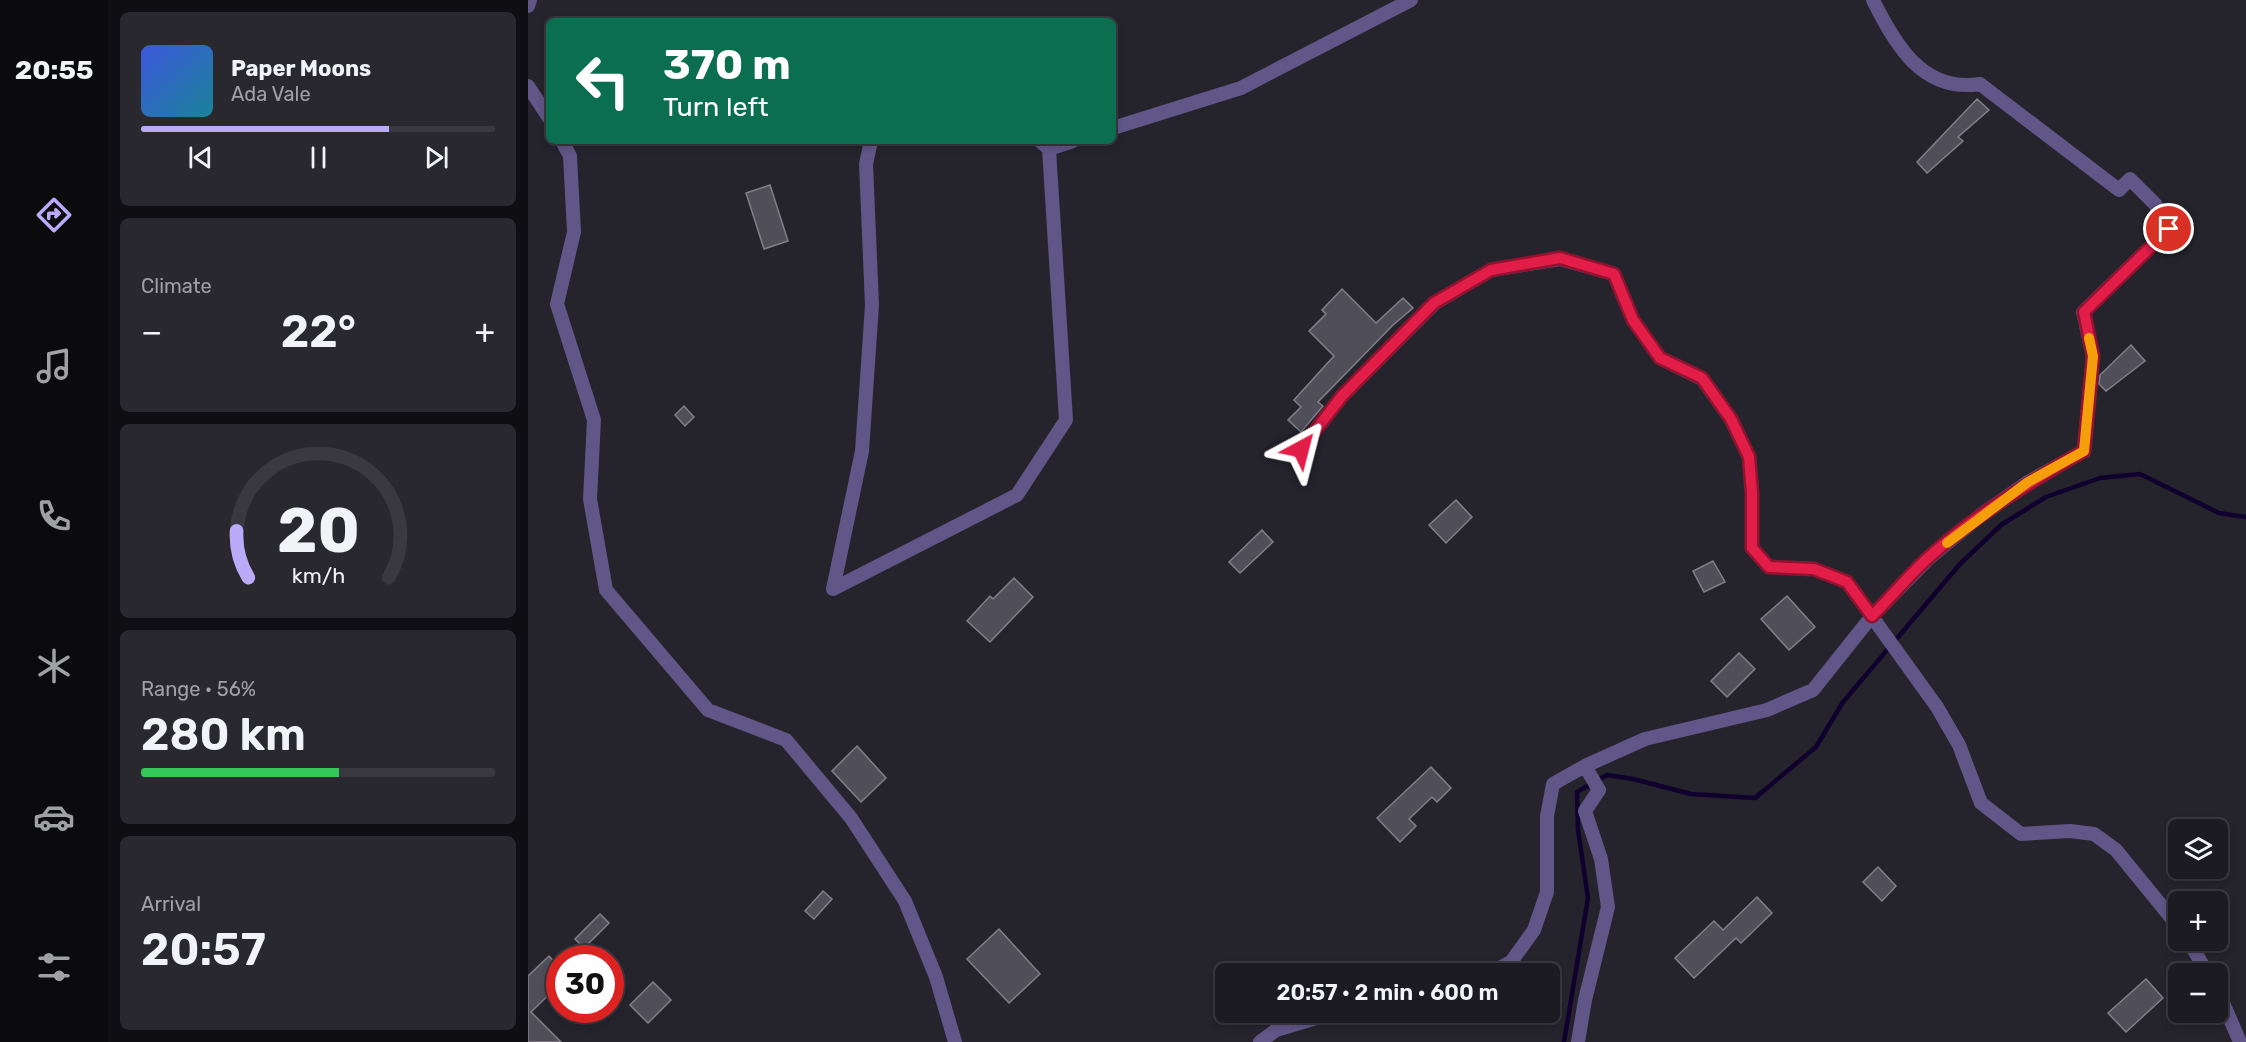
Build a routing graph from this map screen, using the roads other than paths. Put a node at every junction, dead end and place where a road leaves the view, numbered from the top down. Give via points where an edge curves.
1 (530, 0) edge
2 (1411, 0) edge
3 (1874, 0) edge
4 (528, 6) edge
5 (528, 86) edge
6 (546, 113) edge
7 (1116, 127) edge
8 (564, 144) edge
9 (870, 144) edge
10 (1045, 145) edge
11 (1301, 449) dead end
12 (1872, 616) junction
13 (1585, 766) junction
14 (2168, 914) edge
15 (1509, 963) edge
16 (2228, 1014) edge
17 (1300, 1023) edge
18 (955, 1042) edge
19 (1260, 1042) edge
20 (1578, 1042) edge
21 (2240, 1042) edge

1 - 4 street
2 - 7 street via 1241,88
3 - 12 street via 1891,36 1927,76 1964,86 1980,84 2119,190 2130,179 2155,204 2169,229 2084,312 2093,356 2084,451 2028,482 1982,514 1929,558
5 - 6 street
8 - 18 street via 570,156 574,232 557,304 594,420 590,499 606,590 708,710 786,740 851,818 905,901 936,977
9 - 10 street via 866,164 872,305 862,451 833,589 1017,495 1066,420
11 - 12 street via 1342,396 1434,303 1491,270 1560,258 1614,274 1633,320 1660,358 1702,378 1731,419 1749,457 1752,548 1769,567 1814,569 1847,582
12 - 13 street via 1813,690 1767,710 1645,739
12 - 14 street via 1938,707 1959,745 1981,802 2021,834 2094,834 2116,850
13 - 15 street via 1553,784 1547,816 1547,892 1534,930
13 - 20 street via 1599,790 1585,811 1600,859 1608,907
16 - 21 street
17 - 19 street via 1276,1030

